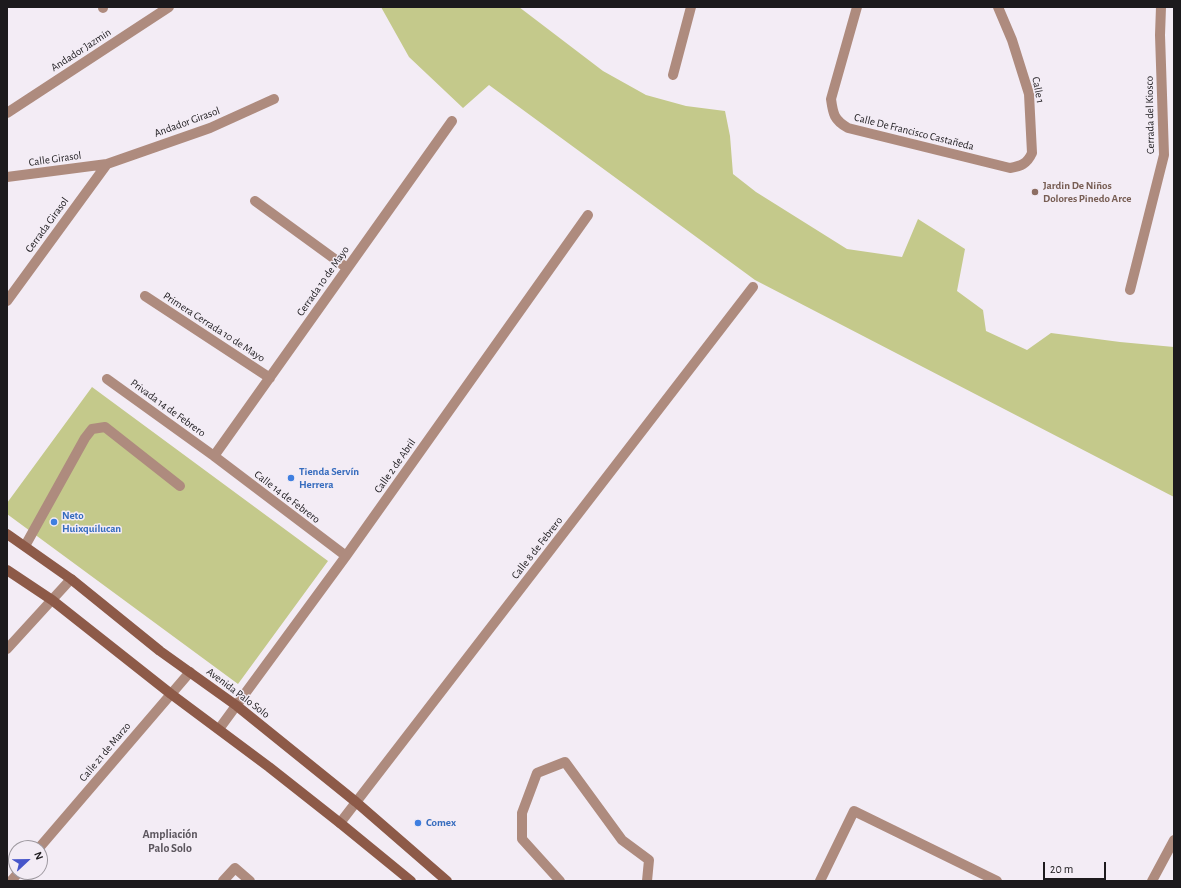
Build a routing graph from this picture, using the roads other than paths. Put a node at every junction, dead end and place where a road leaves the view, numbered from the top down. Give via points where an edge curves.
1 (168, 7) edge
2 (691, 7) edge
3 (857, 7) edge
4 (998, 7) edge
5 (1161, 7) edge
6 (673, 75) dead end
7 (274, 100) dead end
8 (7, 112) edge
9 (452, 121) dead end
10 (107, 164) junction
11 (1010, 168) joint
12 (7, 177) edge
13 (255, 201) dead end
14 (588, 215) dead end
15 (346, 268) junction
16 (753, 287) dead end
17 (1130, 290) dead end
18 (145, 296) dead end
19 (7, 301) edge
20 (270, 378) junction
21 (107, 379) dead end
22 (214, 456) junction
23 (180, 486) dead end
24 (7, 534) edge
25 (25, 546) junction
26 (346, 556) junction
27 (7, 570) edge
28 (71, 579) junction
29 (52, 600) junction
30 (7, 649) edge
31 (190, 672) junction
32 (171, 694) junction
33 (237, 706) junction
34 (219, 729) junction
35 (356, 802) junction
36 (340, 823) junction
37 (46, 840) edge
38 (1174, 840) edge
39 (223, 881) edge
40 (250, 881) edge
41 (411, 881) edge
42 (447, 881) edge
43 (560, 881) edge
44 (647, 881) edge
45 (820, 881) edge
46 (997, 881) edge
47 (1152, 881) edge

1 - 8 street, Andador Jazmin
2 - 6 street
3 - 11 street, Calle De Francisco Castañeda via 831,99 832,111 838,122 848,128
4 - 11 street, Calle 1 via 1012,40 1028,94 1032,153 1028,162
5 - 17 street, Cerrada del Kiosco via 1164,155
7 - 10 street, Andador Girasol via 210,128
9 - 15 street, Cerrada 10 de Mayo
10 - 12 street, Calle Girasol
10 - 19 street, Cerrada Girasol
13 - 15 street
14 - 26 street, Calle 2 de Abril
15 - 20 street, Cerrada 10 de Mayo
16 - 35 street, Calle 8 de Febrero
18 - 20 street, Primera Cerrada 10 de Mayo
20 - 22 street, Cerrada 10 de Mayo
21 - 22 street, Privada 14 de Febrero
22 - 26 street, Calle 14 de Febrero
23 - 25 street via 105,427 92,429 84,438
24 - 25 main road, Avenida Palo Solo
25 - 28 main road, Avenida Palo Solo
26 - 33 street, Calle 2 de Abril
27 - 29 main road
28 - 29 street
28 - 31 main road, Avenida Palo Solo
29 - 30 street
29 - 32 main road
31 - 32 street, Calle 21 de Marzo
31 - 33 main road, Avenida Palo Solo
32 - 34 main road
32 - 37 street, Calle 21 de Marzo
33 - 34 street, Calle 2 de Abril
33 - 35 main road, Avenida Palo Solo
34 - 36 main road
35 - 36 street, Calle 8 de Febrero
35 - 42 main road, Avenida Palo Solo
36 - 41 main road
38 - 47 street
39 - 40 street via 235,868
43 - 44 street via 522,839 522,813 537,773 565,762 622,840 649,860
45 - 46 street via 854,811

